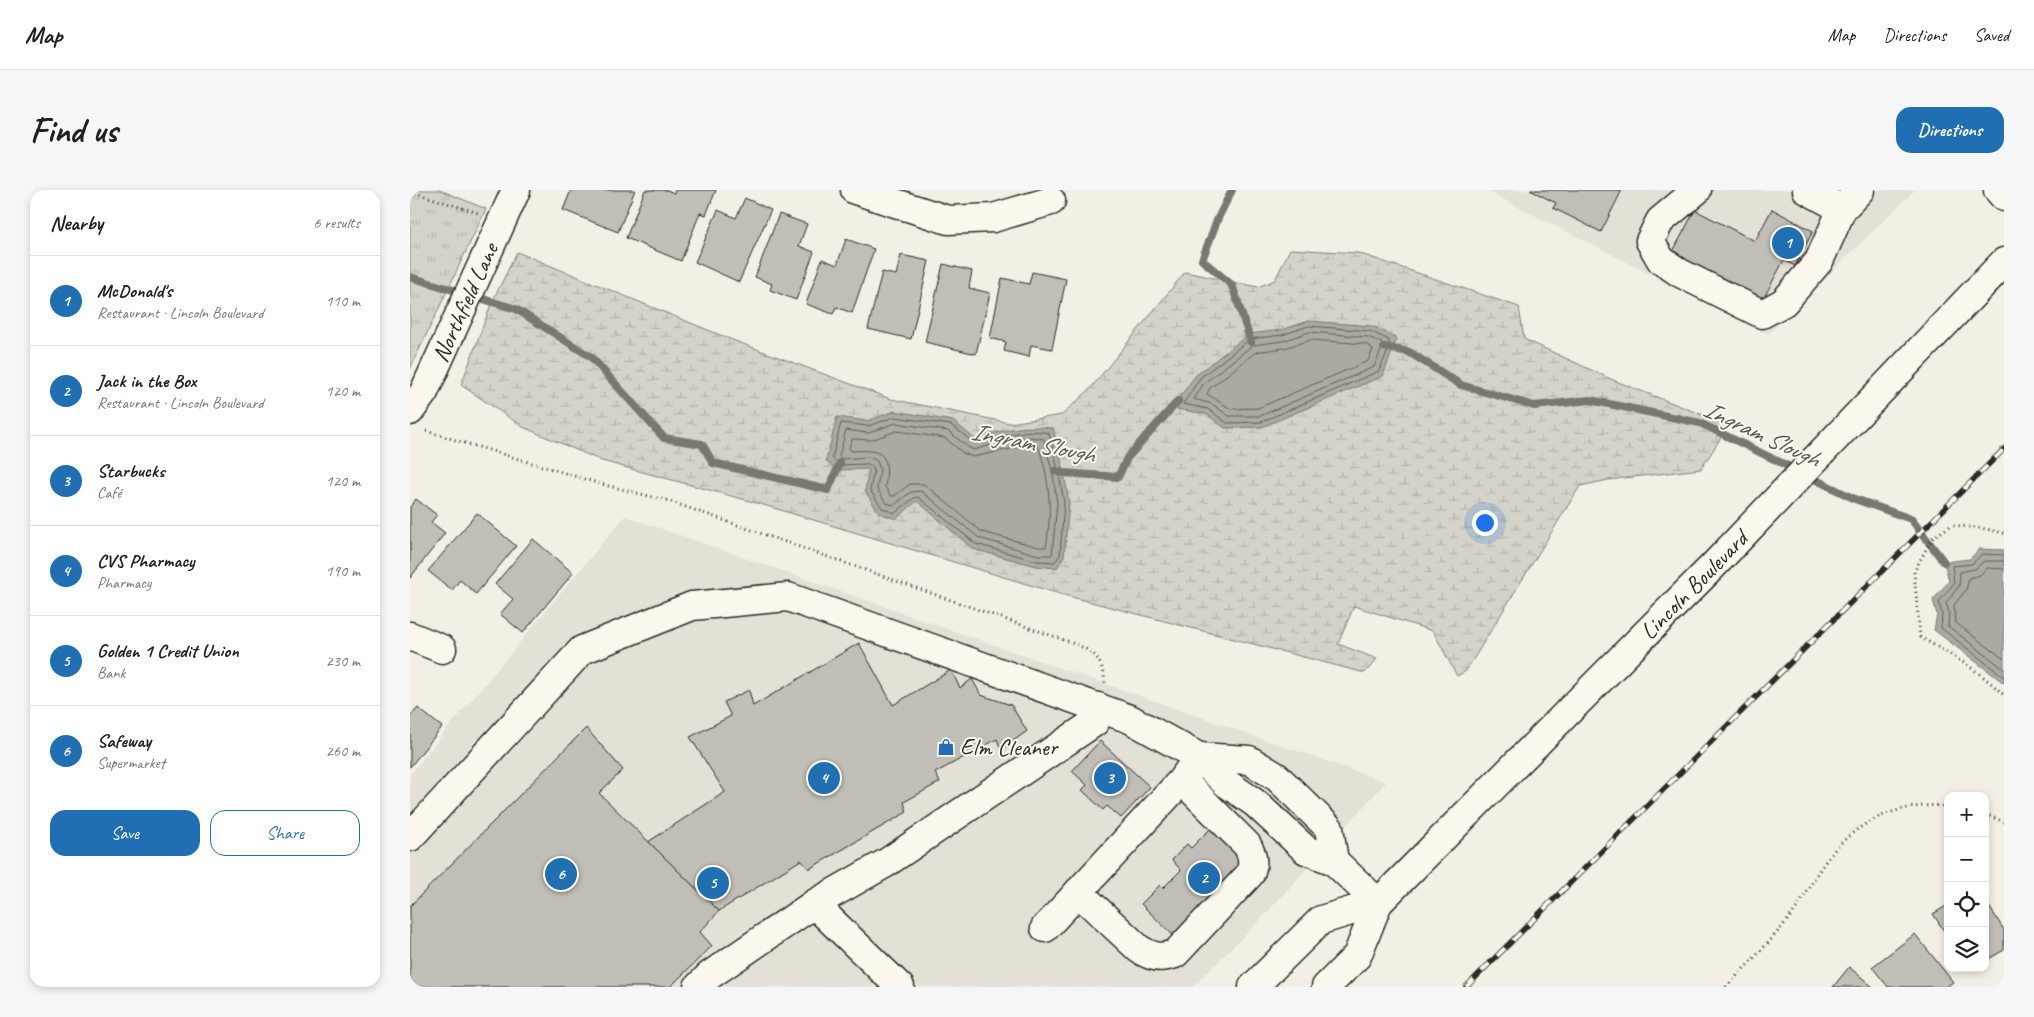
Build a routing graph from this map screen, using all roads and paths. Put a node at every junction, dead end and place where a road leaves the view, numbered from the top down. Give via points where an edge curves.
1 (855, 190) edge
2 (1697, 190) edge
3 (1807, 190) edge
4 (1860, 190) edge
5 (1998, 190) edge
6 (410, 191) edge
7 (2004, 197) edge
8 (1051, 201) dead end
9 (508, 208) edge
10 (1842, 209) junction
11 (2004, 262) edge
12 (419, 411) edge
13 (2004, 533) edge
14 (410, 636) edge
15 (442, 649) dead end
16 (2004, 695) edge
17 (1098, 707) junction
18 (1199, 757) junction
19 (1182, 780) junction
20 (1944, 806) edge
21 (1989, 816) edge
22 (2004, 822) edge
23 (410, 837) edge
24 (1078, 892) junction
25 (1378, 903) junction
26 (814, 904) junction
27 (1045, 928) dead end
28 (698, 987) edge
29 (900, 987) edge
30 (1253, 987) edge
31 (1326, 987) edge
32 (1726, 987) edge

1 - 8 main road via 948,220 993,218
2 - 10 main road via 1660,221 1650,241 1661,260 1680,273 1762,314 1784,302 1819,261
3 - 10 main road
4 - 10 main road
5 - 7 main road
6 - 9 path
9 - 12 main road, Northfield Lane
11 - 25 main road, Lincoln Boulevard via 1714,565
12 - 17 path via 430,434 668,501 1084,648 1100,660 1104,671 1105,684
13 - 16 path via 1952,525 1932,538 1914,572 1920,637 1965,662
14 - 15 main road
17 - 18 main road via 1130,719
17 - 23 main road via 788,597 692,606 582,650
17 - 26 main road via 1095,722 886,863
18 - 19 main road
18 - 25 main road via 1249,760 1276,777 1329,828 1334,861
19 - 24 main road
19 - 24 main road via 1247,845 1252,855 1250,874 1175,954 1158,958 1138,949
20 - 32 path via 1913,806 1872,820 1853,832 1835,849 1794,913
21 - 22 path
24 - 27 main road
25 - 30 main road, Lincoln Boulevard via 1321,920
25 - 31 main road, Lincoln Boulevard via 1357,956
26 - 28 main road via 710,975
26 - 29 main road

